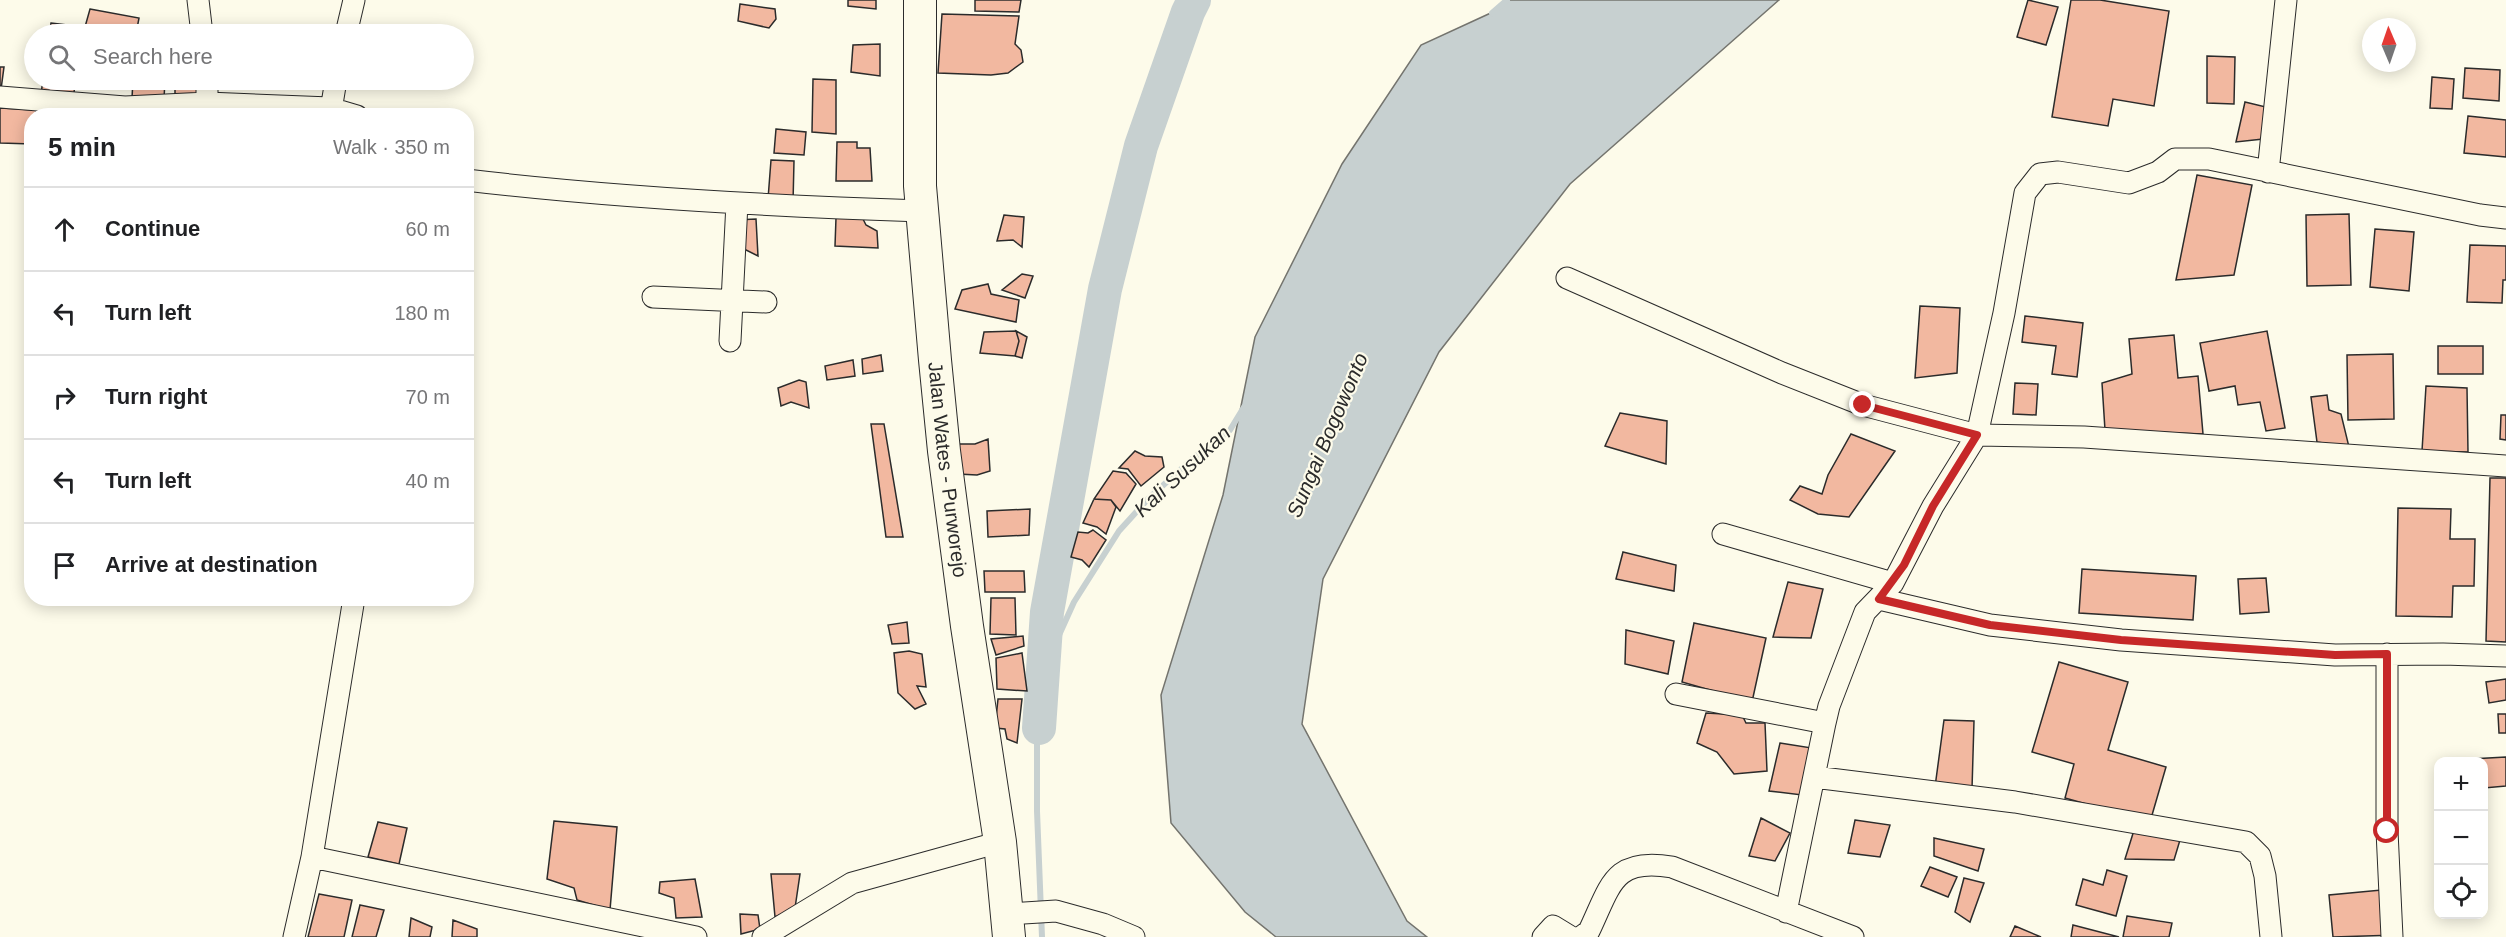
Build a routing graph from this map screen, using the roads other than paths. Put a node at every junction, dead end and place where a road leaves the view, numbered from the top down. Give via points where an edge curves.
1 (198, 0) edge
2 (354, 0) edge
3 (920, 0) edge
4 (2286, 0) edge
5 (201, 24) edge
6 (348, 24) edge
7 (207, 90) edge
8 (334, 90) edge
9 (0, 97) edge
10 (207, 103) junction
11 (275, 108) edge
12 (331, 108) edge
13 (2268, 172) junction
14 (474, 181) edge
15 (737, 203) junction
16 (922, 211) junction
17 (2506, 218) edge
18 (1567, 278) dead end
19 (653, 297) dead end
20 (732, 301) junction
21 (766, 302) dead end
22 (730, 341) dead end
23 (1977, 435) junction
24 (2506, 466) edge
25 (1723, 534) dead end
26 (1893, 583) junction
27 (1879, 599) junction
28 (353, 606) edge
29 (2387, 654) junction
30 (2506, 656) edge
31 (1676, 694) dead end
32 (1825, 723) junction
33 (1814, 777) junction
34 (1000, 842) junction
35 (312, 857) junction
36 (1786, 912) junction
37 (1014, 921) edge
38 (294, 937) edge
39 (696, 937) edge
40 (763, 937) edge
41 (1134, 937) edge
42 (1543, 937) edge
43 (1571, 937) edge
44 (1581, 937) edge
45 (1853, 937) edge
46 (2271, 937) edge
47 (2392, 937) edge

1 - 5 street
2 - 6 street
3 - 16 highway, Jalan Wates - Purworejo
4 - 13 street
7 - 10 street
8 - 12 street
9 - 10 street via 125,107
10 - 11 street
13 - 17 street
13 - 23 street via 2209,159 2175,159 2158,172 2129,183 2058,172 2040,174 2025,193
14 - 15 street
15 - 16 street
15 - 20 street
16 - 34 highway, Jalan Wates - Purworejo via 944,451
18 - 23 street via 1853,401
19 - 20 street
20 - 21 street
20 - 22 street
23 - 24 street via 2084,437
23 - 26 street via 1933,506
25 - 26 street
26 - 27 street
27 - 29 street via 1990,625 2121,640 2335,655
27 - 32 street via 1865,612
28 - 35 street
29 - 30 street
29 - 47 street via 2387,831
31 - 32 street
32 - 33 street
33 - 36 street
33 - 46 street via 2015,802 2246,842 2260,856
34 - 37 highway, Jalan Wates - Purworejo
34 - 40 street via 852,883
35 - 38 street
35 - 39 street
36 - 44 street via 1672,867 1650,863 1618,875 1589,931
36 - 45 street
37 - 41 street via 1056,911
42 - 43 street via 1553,926

